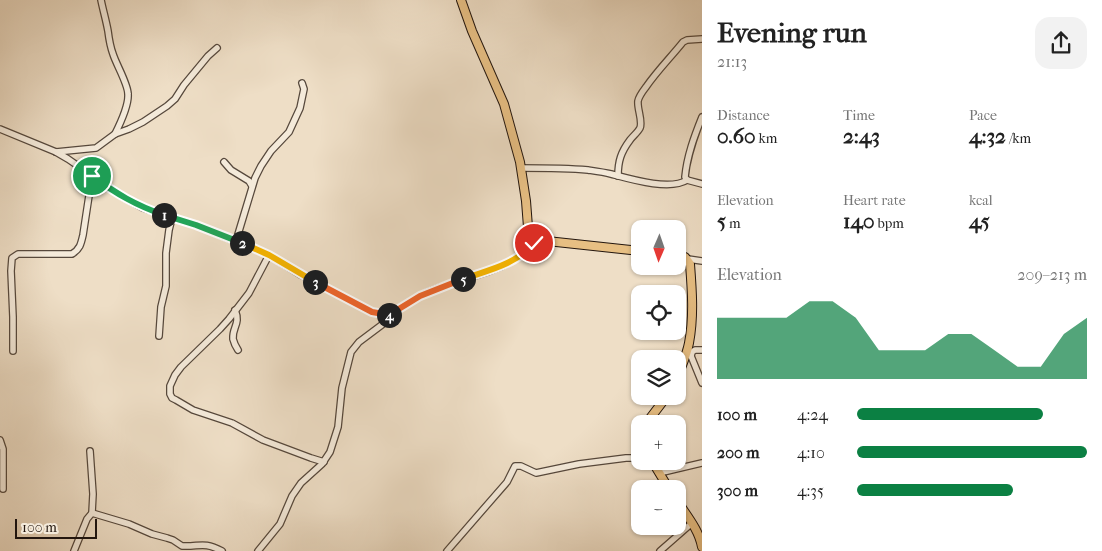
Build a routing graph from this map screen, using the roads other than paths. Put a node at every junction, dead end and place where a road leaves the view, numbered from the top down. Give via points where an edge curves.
1 (101, 0) edge
2 (461, 0) edge
3 (702, 39) edge
4 (217, 48) dead end
5 (302, 83) dead end
6 (702, 117) edge
7 (0, 129) edge
8 (115, 134) junction
9 (56, 152) junction
10 (224, 162) dead end
11 (521, 168) junction
12 (92, 176) junction
13 (618, 176) junction
14 (687, 180) junction
15 (702, 184) edge
16 (252, 186) junction
17 (172, 218) junction
18 (537, 239) junction
19 (236, 241) junction
20 (631, 250) edge
21 (269, 255) junction
22 (688, 259) joint
23 (702, 261) edge
24 (236, 310) junction
25 (389, 315) junction
26 (159, 336) dead end
27 (238, 350) dead end
28 (702, 350) edge
29 (13, 351) dead end
30 (689, 355) junction
31 (686, 361) edge
32 (702, 383) edge
33 (0, 440) edge
34 (90, 451) dead end
35 (631, 458) edge
36 (324, 462) junction
37 (702, 463) edge
38 (657, 470) edge
39 (659, 473) junction
40 (663, 480) edge
41 (3, 489) dead end
42 (92, 512) junction
43 (686, 514) edge
44 (692, 523) junction
45 (701, 537) edge
46 (702, 548) edge
47 (74, 551) edge
48 (222, 551) edge
49 (258, 551) edge
50 (447, 551) edge
51 (660, 551) edge

1 - 8 street via 112,54 128,94
2 - 11 main road via 504,104
3 - 13 street via 683,42 641,95 638,101 640,128 620,155
4 - 8 street via 167,106 143,122
5 - 16 street via 302,99 289,132 270,151
6 - 14 street via 686,165
7 - 9 street
8 - 9 street via 96,148
9 - 12 street
10 - 16 street via 249,180
11 - 13 street via 586,170
11 - 18 main road via 528,227
12 - 17 street via 122,197
12 - 29 street via 83,236 77,251 72,254 18,254 12,258
13 - 14 street via 669,185 682,184
14 - 15 street
16 - 19 street
17 - 19 street
17 - 26 street
18 - 20 main road
18 - 25 street via 527,252 504,265 420,296
19 - 21 street
21 - 24 street via 249,294
21 - 25 street via 372,312
22 - 23 street
22 - 30 main road via 692,318
24 - 27 street via 238,322 233,341
24 - 36 street via 175,375 170,386 172,398 263,440
25 - 36 street via 351,352 342,388 338,427
28 - 30 street via 695,350
30 - 31 main road
30 - 32 street
33 - 41 street
34 - 42 street
35 - 50 street via 536,473 516,466 507,482
36 - 49 street via 301,483 280,524
37 - 39 street
38 - 39 main road
39 - 40 main road
42 - 47 street
42 - 48 street via 182,546 203,544
43 - 44 main road
44 - 45 main road
44 - 51 street
45 - 46 main road

